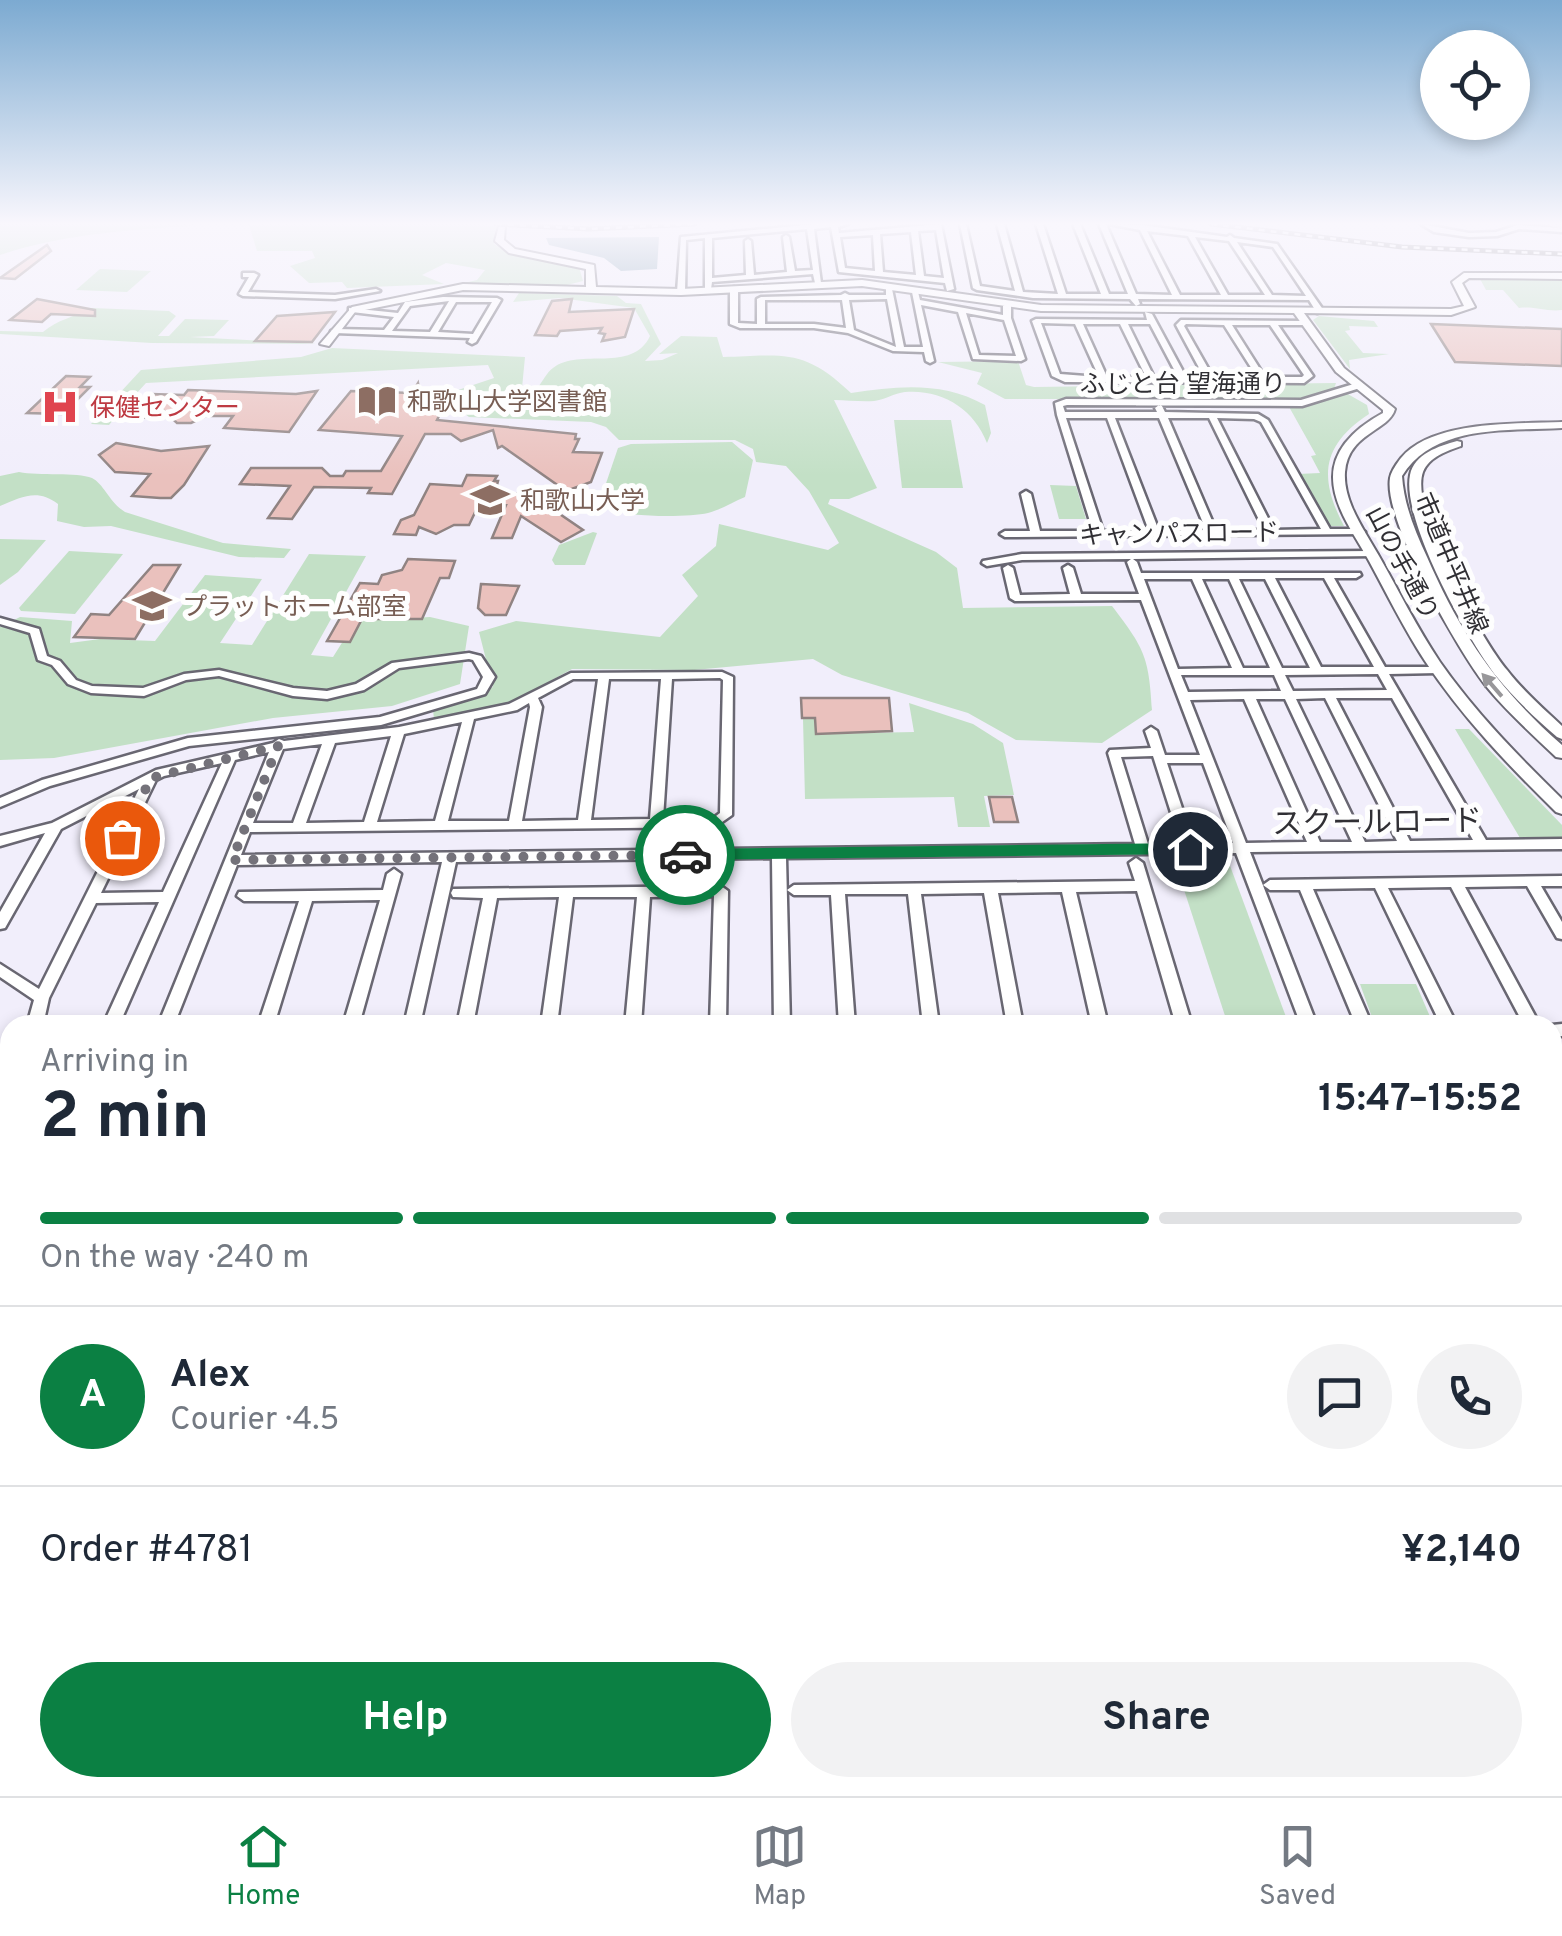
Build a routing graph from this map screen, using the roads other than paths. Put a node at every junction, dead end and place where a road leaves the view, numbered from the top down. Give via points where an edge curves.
1 (360, 308) edge
2 (405, 308) edge
3 (449, 308) edge
4 (492, 308) edge
5 (734, 308) edge
6 (761, 308) edge
7 (803, 308) edge
8 (847, 308) edge
9 (892, 308) edge
10 (918, 308) edge
11 (948, 308) edge
12 (1007, 308) edge
13 (1089, 308) edge
14 (1317, 308) edge
15 (1467, 308) edge
16 (355, 309) junction
17 (1142, 309) junction
18 (1297, 311) junction
19 (962, 312) junction
20 (1320, 312) junction
21 (399, 315) junction
22 (1007, 318) junction
23 (1078, 322) junction
24 (1122, 322) junction
25 (1152, 322) junction
26 (1227, 323) junction
27 (1273, 323) junction
28 (1305, 324) junction
29 (805, 325) junction
30 (761, 326) junction
31 (850, 330) junction
32 (335, 332) junction
33 (386, 333) junction
34 (432, 335) junction
35 (325, 344) dead end
36 (900, 350) junction
37 (1104, 379) junction
38 (1151, 379) junction
39 (1184, 380) junction
40 (1210, 380) junction
41 (1263, 380) junction
42 (1357, 386) junction
43 (1157, 402) junction
44 (1062, 415) junction
45 (1110, 415) junction
46 (1162, 415) junction
47 (1212, 416) junction
48 (1562, 428) edge
49 (1026, 494) dead end
50 (1270, 532) junction
51 (1326, 532) junction
52 (1360, 532) junction
53 (1155, 533) junction
54 (1212, 533) junction
55 (1005, 534) dead end
56 (1036, 534) junction
57 (1099, 534) junction
58 (1372, 554) junction
59 (1132, 562) dead end
60 (987, 564) dead end
61 (1008, 568) dead end
62 (1068, 568) dead end
63 (1356, 574) dead end
64 (1232, 575) junction
65 (1268, 575) junction
66 (1327, 575) junction
67 (1137, 576) junction
68 (1196, 576) junction
69 (1145, 597) junction
70 (1076, 598) junction
71 (0, 621) edge
72 (1438, 670) junction
73 (1317, 671) junction
74 (1380, 671) junction
75 (1174, 672) junction
76 (1239, 672) junction
77 (1277, 672) junction
78 (667, 675) junction
79 (604, 676) junction
80 (1394, 694) junction
81 (1329, 695) junction
82 (1182, 696) junction
83 (1248, 696) junction
84 (1289, 696) junction
85 (532, 698) junction
86 (469, 717) junction
87 (399, 731) junction
88 (1151, 731) dead end
89 (283, 732) junction
90 (1562, 734) edge
91 (329, 742) junction
92 (278, 746) junction
93 (1562, 753) edge
94 (231, 756) junction
95 (1159, 756) junction
96 (1206, 759) junction
97 (151, 778) junction
98 (0, 803) edge
99 (1562, 808) edge
100 (656, 823) junction
101 (584, 824) junction
102 (515, 825) junction
103 (56, 826) junction
104 (440, 826) junction
105 (298, 827) junction
106 (369, 827) junction
107 (245, 828) junction
108 (0, 841) edge
109 (1562, 844) edge
110 (1360, 846) junction
111 (1406, 846) junction
112 (1482, 846) junction
113 (1316, 847) junction
114 (1240, 848) junction
115 (1190, 849) junction
116 (779, 854) junction
117 (1140, 856) junction
118 (450, 858) junction
119 (232, 860) junction
120 (394, 874) dead end
121 (1562, 881) edge
122 (1455, 882) junction
123 (1531, 882) junction
124 (1379, 883) junction
125 (1304, 884) junction
126 (1270, 885) dead end
127 (1143, 886) junction
128 (1068, 887) junction
129 (990, 888) junction
130 (914, 889) junction
131 (794, 890) dead end
132 (838, 890) junction
133 (491, 892) junction
134 (568, 892) junction
135 (644, 892) junction
136 (458, 893) dead end
137 (388, 895) junction
138 (244, 896) dead end
139 (307, 896) junction
140 (168, 897) junction
141 (92, 898) junction
142 (0, 924) edge
143 (1562, 934) edge
144 (0, 970) edge
145 (42, 998) junction
146 (38, 1015) edge
147 (115, 1015) edge
148 (170, 1015) edge
149 (269, 1015) edge
150 (355, 1015) edge
151 (414, 1015) edge
152 (467, 1015) edge
153 (550, 1015) edge
154 (634, 1015) edge
155 (718, 1015) edge
156 (782, 1015) edge
157 (847, 1015) edge
158 (931, 1015) edge
159 (1013, 1015) edge
160 (1098, 1015) edge
161 (1181, 1015) edge
162 (1304, 1015) edge
163 (1360, 1015) edge
164 (1444, 1015) edge
165 (1527, 1015) edge

1 - 16 street
2 - 21 street
3 - 34 street
4 - 34 street via 474,339
5 - 30 street via 734,324
6 - 30 street
7 - 29 street
8 - 31 street
9 - 36 street
10 - 36 street via 929,356
11 - 19 street
12 - 22 street
13 - 17 street
14 - 20 street
15 - 20 street
16 - 21 street
16 - 32 street
17 - 18 street
17 - 25 street
18 - 20 street
18 - 28 street, 山の手通り
19 - 22 street
19 - 22 street via 982,359 1021,359
21 - 33 street
23 - 24 street
23 - 37 street
23 - 37 street via 1035,317 1056,376
24 - 25 street
24 - 38 street
25 - 39 street
26 - 27 street
26 - 40 street via 1180,325
26 - 41 street
27 - 28 street
27 - 41 street via 1309,376
28 - 42 street, 山の手通り
29 - 30 street
29 - 31 street
31 - 36 street
32 - 33 street
32 - 35 street
33 - 34 street
37 - 38 street
38 - 39 street
39 - 40 street
40 - 41 street
42 - 43 street, ふじと台 望海通り via 1302,403
42 - 52 street, 山の手通り via 1390,409 1356,437 1339,476
43 - 44 street, ふじと台 望海通り via 1066,402 1058,405
43 - 46 street
44 - 45 street
44 - 57 street
45 - 46 street
45 - 53 street
46 - 47 street
46 - 54 street
47 - 50 street
47 - 51 street via 1264,420
48 - 90 street, 市道中平井線 via 1447,447 1423,461 1414,480 1424,522 1474,632 1511,684
93 -> 48 street, 市道中平井線 via 1500,695 1452,630 1405,521 1396,476 1407,456 1429,442 1468,432
49 - 56 street
50 - 51 street
50 - 54 street
51 - 52 street
52 - 58 street, 山の手通り
53 - 54 street
53 - 57 street
55 - 56 street
56 - 57 street
58 - 60 street, キャンパスロード via 1022,557
58 - 72 street, 山の手通り
59 - 67 street
61 - 70 street via 1015,598
62 - 70 street
63 - 66 street
64 - 65 street
64 - 68 street
64 - 77 street
65 - 66 street
65 - 73 street
66 - 74 street
67 - 68 street
67 - 69 street
68 - 76 street
69 - 70 street
69 - 75 street
71 - 89 street via 34,631 42,658 91,690 126,693 219,673 327,695 360,688 412,662 469,656 484,666 488,683 464,697 380,721
72 - 74 street
72 - 99 street, 山の手通り
73 - 74 street
73 - 77 street
74 - 80 street
75 - 76 street
75 - 82 street
76 - 77 street
77 - 84 street
78 - 79 street
78 - 100 street
78 - 100 street via 730,679 726,815 715,823
79 - 85 street via 571,676
79 - 101 street
80 - 81 street
80 - 112 street
81 - 84 street
81 - 111 street
82 - 83 street
82 - 96 street
83 - 84 street
83 - 113 street
84 - 110 street
85 - 86 street
85 - 102 street via 536,707
86 - 87 street
86 - 104 street
87 - 91 street
87 - 106 street
88 - 95 street
89 - 92 street
89 - 98 street via 188,742
91 - 92 street
91 - 105 street
92 - 94 street
92 - 107 street
94 - 97 street
94 - 140 street
95 - 96 street
95 - 115 street
95 - 117 street via 1113,750
96 - 114 street
97 - 103 street
97 - 141 street
100 - 101 street
101 - 102 street
102 - 104 street
103 - 108 street
103 - 142 street
104 - 106 street
105 - 106 street
105 - 107 street
107 - 119 street
109 - 112 street, スクールロード
110 - 111 street, スクールロード
110 - 113 street, スクールロード
111 - 112 street, スクールロード
113 - 114 street, スクールロード
114 - 115 street, スクールロード
114 - 162 street
115 - 117 street, スクールロード
116 - 117 street, スクールロード
116 - 118 street, スクールロード
116 - 156 street
117 - 127 street
118 - 119 street, スクールロード
118 - 151 street
119 - 148 street
120 - 137 street
121 - 123 street
122 - 123 street
122 - 124 street
122 - 165 street
123 - 143 street
124 - 125 street
124 - 164 street
125 - 126 street
125 - 163 street
127 - 128 street
127 - 161 street
128 - 129 street
128 - 160 street
129 - 130 street
129 - 159 street
130 - 132 street
130 - 158 street
131 - 132 street
132 - 157 street
133 - 134 street
133 - 136 street
133 - 152 street
134 - 135 street
134 - 153 street
135 - 154 street
135 - 155 street via 720,891
137 - 139 street
137 - 150 street
138 - 139 street
139 - 149 street
140 - 141 street
140 - 147 street
141 - 145 street
144 - 145 street
145 - 146 street

